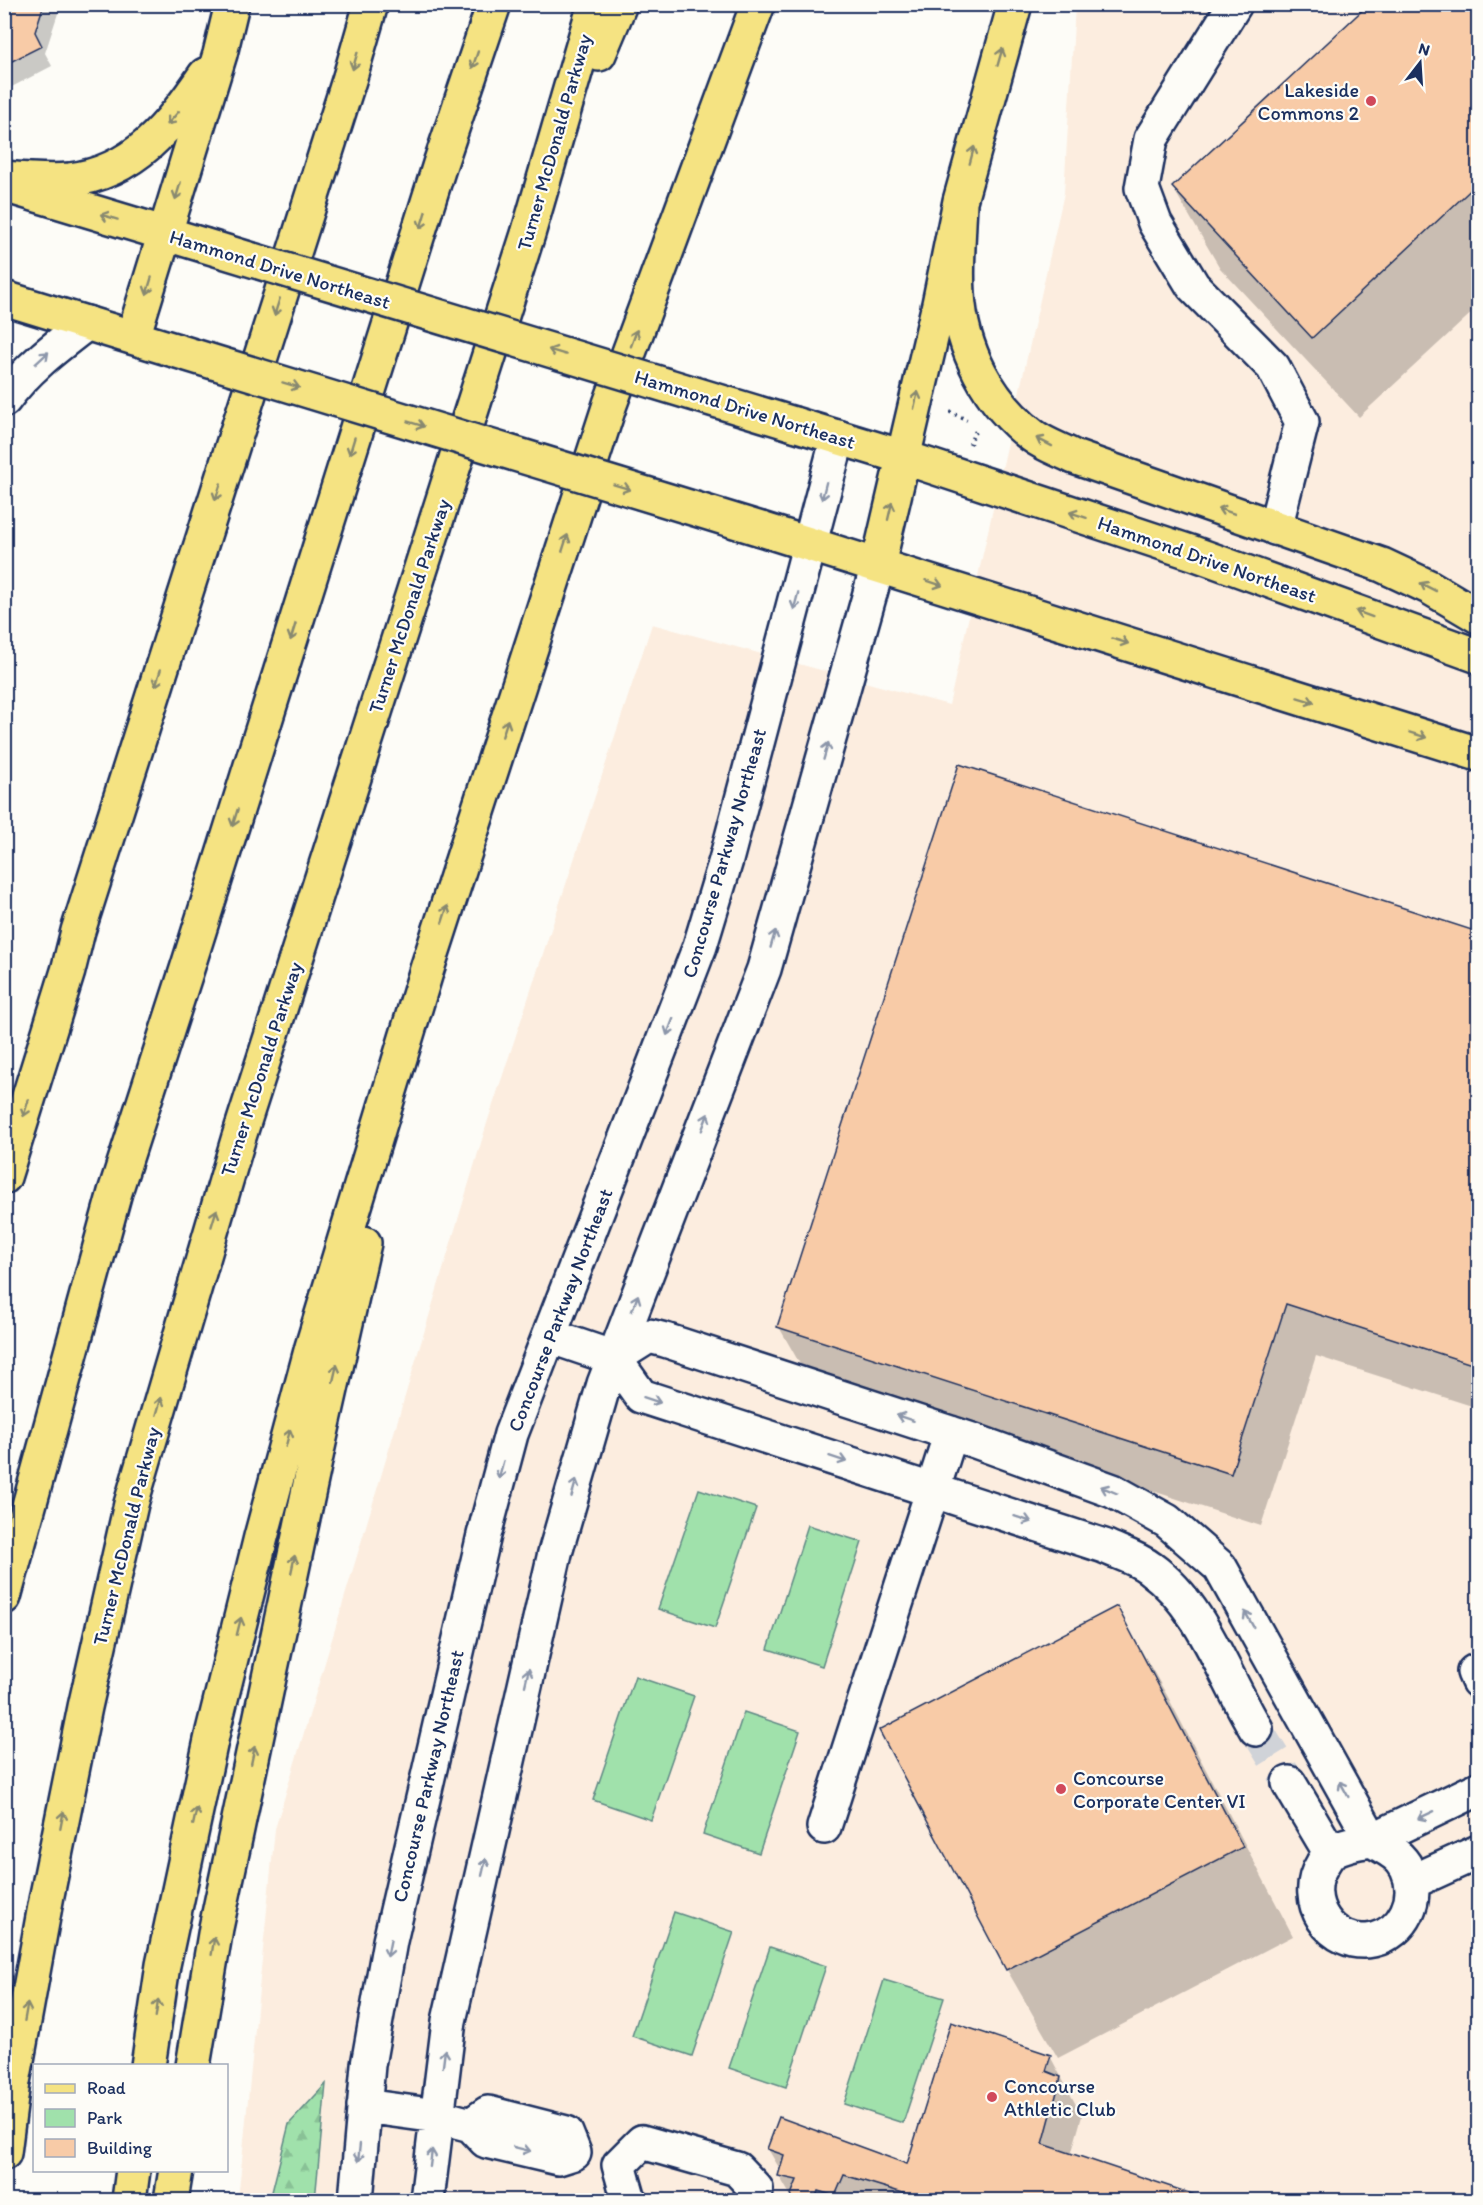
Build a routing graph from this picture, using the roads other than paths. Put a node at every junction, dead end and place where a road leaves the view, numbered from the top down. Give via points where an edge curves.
1 (232, 4) edge
2 (371, 4) edge
3 (494, 4) edge
4 (595, 4) edge
5 (620, 4) edge
6 (758, 4) edge
7 (1015, 4) edge
8 (1235, 4) edge
9 (220, 54) junction
10 (4, 178) edge
11 (4, 185) edge
12 (960, 201) junction
13 (165, 234) junction
14 (528, 234) junction
15 (4, 298) edge
16 (87, 323) junction
17 (133, 337) junction
18 (4, 400) edge
19 (838, 437) junction
20 (903, 457) junction
21 (1275, 528) junction
22 (811, 544) junction
23 (878, 565) junction
24 (1479, 616) edge
25 (1479, 656) edge
26 (1479, 754) edge
27 (78, 931) junction
28 (427, 969) junction
29 (4, 1097) edge
30 (4, 1177) edge
31 (549, 1336) junction
32 (614, 1358) junction
33 (951, 1433) junction
34 (933, 1490) junction
35 (4, 1597) edge
36 (1479, 1670) edge
37 (1479, 1681) edge
38 (1291, 1695) junction
39 (1289, 1783) tunnel mouth
40 (1479, 1789) edge
41 (824, 1827) dead end
42 (1372, 1840) junction
43 (1330, 1852) junction
44 (1479, 1852) edge
45 (1412, 1882) junction
46 (148, 2064) edge
47 (193, 2064) edge
48 (364, 2106) junction
49 (437, 2116) junction
50 (4, 2153) edge
51 (619, 2165) junction
52 (133, 2172) edge
53 (176, 2172) edge
54 (129, 2200) edge
55 (171, 2200) edge
56 (356, 2200) edge
57 (427, 2200) edge
58 (629, 2200) edge
59 (754, 2200) edge

1 - 9 main road
2 -> 27 main road
3 -> 35 main road via 115,1192
4 - 14 main road, Turner McDonald Parkway
5 - 14 main road
28 -> 6 main road via 610,404
12 -> 7 main road
8 - 21 street via 1151,139 1142,188 1155,223 1193,286 1273,367 1302,422
9 -> 10 main road via 162,131 113,169 70,180
9 -> 13 main road
13 -> 11 main road, Hammond Drive Northeast
20 -> 12 main road
21 -> 12 main road via 1074,457 1034,437 1003,409 979,373 966,337 958,294
13 -> 17 main road
19 -> 13 main road, Hammond Drive Northeast, bridge
50 -> 14 main road, Turner McDonald Parkway via 49,1883 135,1493 237,1140
15 - 16 main road
16 - 17 main road
18 -> 16 street via 42,358
17 -> 22 main road, bridge
19 - 20 main road, Hammond Drive Northeast
19 -> 22 street, Concourse Parkway Northeast
23 -> 20 main road
25 -> 20 main road, Hammond Drive Northeast via 1193,553
24 -> 21 main road via 1382,565
22 - 23 main road
22 -> 31 street, Concourse Parkway Northeast via 700,946
23 -> 26 main road
32 -> 23 street via 764,969
27 - 29 main road
27 -> 30 main road
46 -> 28 main road via 165,1953 213,1731 261,1538 312,1347
47 -> 28 main road via 220,1905
31 - 32 street
31 -> 48 street, Concourse Parkway Northeast via 511,1434 484,1535 390,1941
33 -> 32 street via 649,1336
32 -> 34 street via 641,1396
49 -> 32 street via 449,2021 555,1553
33 - 34 street
38 -> 33 street via 1220,1566 1167,1521 1113,1491
34 -> 38 street via 1104,1546 1149,1567 1181,1596 1252,1721
34 - 41 street
36 - 37 street via 1474,1672
42 -> 38 street
39 - 43 street
40 -> 42 street
42 - 43 street
42 - 45 street via 1397,1855
43 - 45 street via 1317,1873 1316,1907 1330,1928 1353,1939 1370,1940 1399,1926 1408,1913
44 - 45 street
48 - 49 street
48 -> 56 street, Concourse Parkway Northeast
49 - 51 street via 471,2125 486,2140 558,2158 574,2153
57 -> 49 street
51 - 58 street
51 - 59 street via 642,2142 737,2169 756,2189
52 - 54 main road
53 - 55 main road

